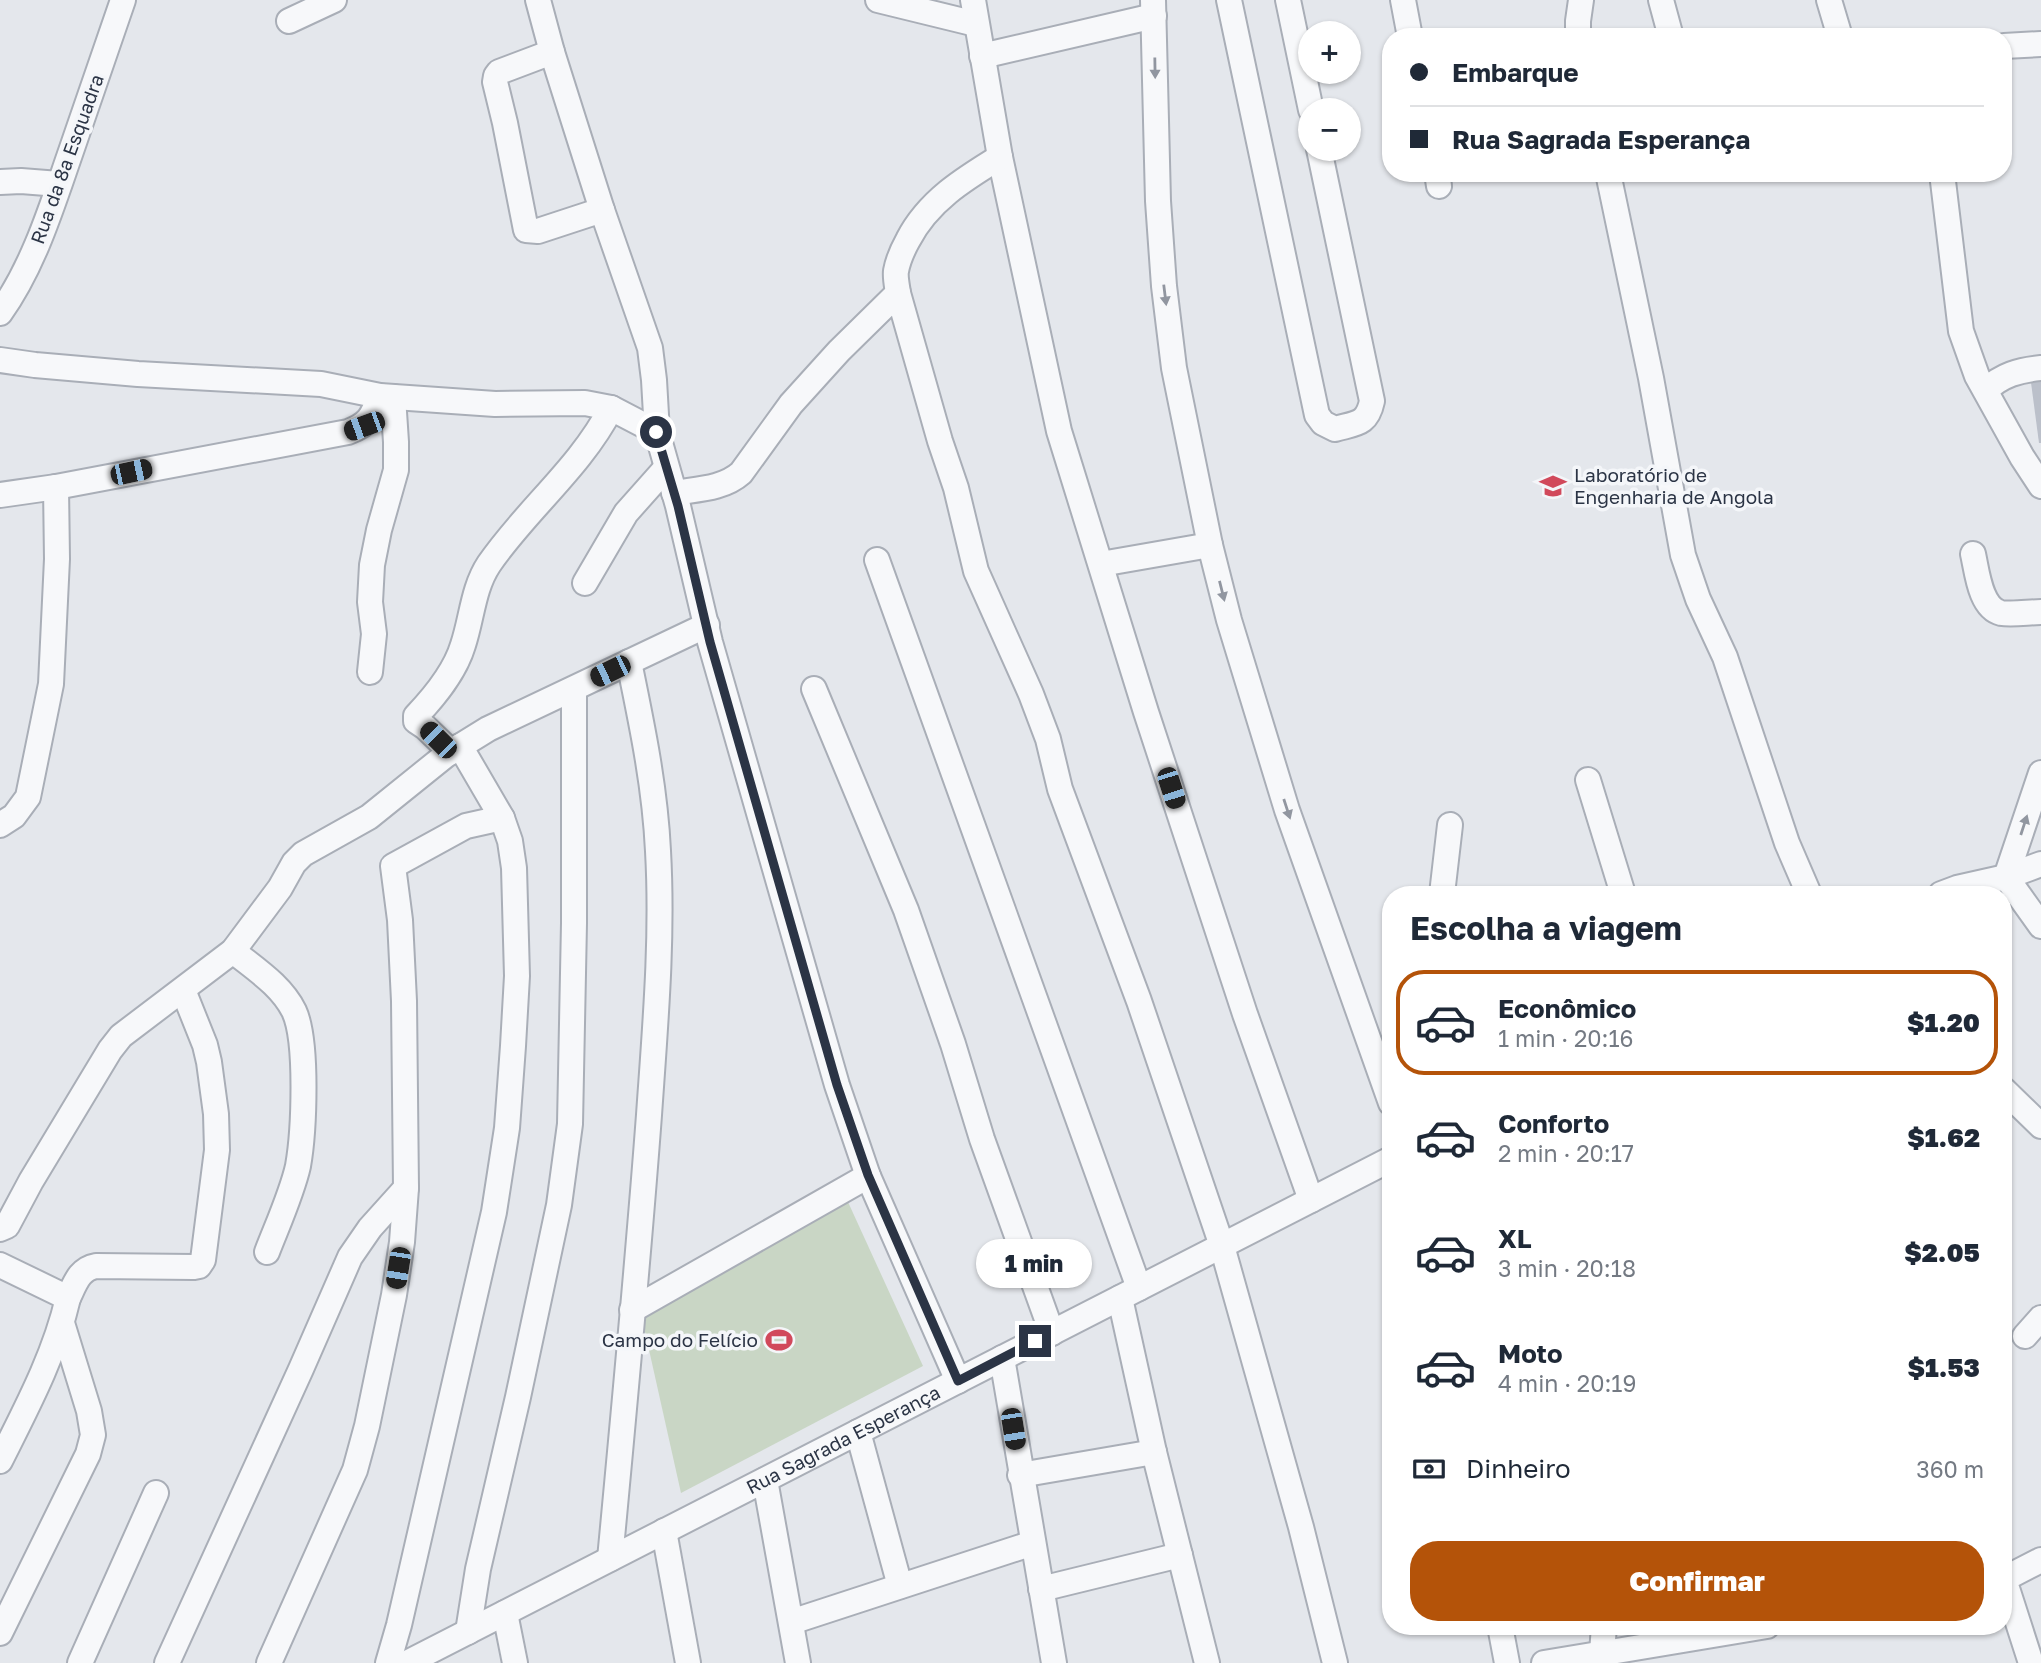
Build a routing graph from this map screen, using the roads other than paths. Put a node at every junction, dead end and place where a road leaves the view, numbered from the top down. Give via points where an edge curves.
1 (123, 0) edge
2 (334, 0) edge
3 (538, 0) edge
4 (878, 0) edge
5 (1229, 0) edge
6 (1288, 0) edge
7 (1403, 0) edge
8 (1581, 0) edge
9 (1661, 0) edge
10 (1829, 0) edge
11 (1154, 8) edge
12 (974, 12) edge
13 (289, 21) dead end
14 (1408, 28) edge
15 (1578, 28) edge
16 (1669, 28) edge
17 (1837, 28) edge
18 (2041, 44) edge
19 (2012, 46) edge
20 (552, 52) junction
21 (982, 56) junction
22 (1308, 98) edge
23 (1000, 157) junction
24 (1322, 161) edge
25 (1610, 182) edge
26 (1943, 182) edge
27 (0, 183) edge
28 (60, 184) junction
29 (603, 210) junction
30 (898, 293) junction
31 (0, 313) edge
32 (0, 359) edge
33 (2041, 368) edge
34 (1986, 390) junction
35 (387, 397) junction
36 (611, 408) junction
37 (656, 432) junction
38 (666, 468) junction
39 (2041, 486) edge
40 (56, 487) junction
41 (674, 493) junction
42 (0, 495) edge
43 (1210, 545) junction
44 (1973, 554) dead end
45 (877, 559) dead end
46 (1101, 564) junction
47 (585, 583) dead end
48 (2041, 612) edge
49 (706, 625) junction
50 (629, 662) junction
51 (370, 672) dead end
52 (573, 689) junction
53 (814, 689) dead end
54 (455, 749) junction
55 (2041, 773) edge
56 (1588, 780) dead end
57 (502, 818) junction
58 (0, 825) edge
59 (1450, 825) dead end
60 (2041, 864) edge
61 (2006, 877) junction
62 (1443, 886) edge
63 (1621, 886) edge
64 (1806, 886) edge
65 (1966, 886) edge
66 (2041, 926) edge
67 (233, 951) junction
68 (184, 990) junction
69 (1382, 1077) edge
70 (2012, 1098) edge
71 (2041, 1126) edge
72 (1382, 1164) edge
73 (868, 1175) junction
74 (406, 1188) junction
75 (1311, 1200) junction
76 (2, 1234) edge
77 (1222, 1245) junction
78 (267, 1252) dead end
79 (0, 1265) edge
80 (1129, 1293) junction
81 (68, 1298) junction
82 (632, 1310) junction
83 (62, 1323) junction
84 (1052, 1333) junction
85 (1002, 1358) junction
86 (958, 1381) junction
87 (858, 1432) junction
88 (1154, 1452) junction
89 (0, 1461) edge
90 (1020, 1475) junction
91 (765, 1480) junction
92 (156, 1493) dead end
93 (664, 1531) junction
94 (1033, 1544) junction
95 (1180, 1555) junction
96 (610, 1559) junction
97 (2041, 1560) edge
98 (2012, 1575) edge
99 (900, 1586) junction
100 (1041, 1589) junction
101 (2012, 1604) edge
102 (505, 1613) junction
103 (791, 1622) junction
104 (468, 1632) junction
105 (0, 1633) edge
106 (1502, 1635) edge
107 (1603, 1635) edge
108 (1712, 1635) edge
109 (1602, 1653) junction
110 (80, 1663) edge
111 (167, 1663) edge
112 (269, 1663) edge
113 (388, 1663) edge
114 (407, 1663) edge
115 (515, 1663) edge
116 (688, 1663) edge
117 (798, 1663) edge
118 (1054, 1663) edge
119 (1207, 1663) edge
120 (1335, 1663) edge
121 (1507, 1663) edge
122 (1544, 1663) edge
123 (2031, 1663) edge

1 - 28 street, Rua da 8ª Esquadra
2 - 13 street
3 - 20 street
4 - 12 street
5 - 24 street via 1317,415 1335,429 1364,421 1372,401
6 - 22 street
7 - 14 street
8 - 15 street
9 - 16 street
10 - 17 street
11 - 21 street
11 -> 43 street via 1164,286 1174,368
12 - 21 street
18 - 19 street
20 - 29 street
20 - 29 street via 499,72 495,82 526,230 538,231
21 - 23 street
23 - 30 street via 963,179 932,205 914,229 896,271
23 - 46 street via 1059,430
25 - 64 street via 1683,555 1725,657
26 - 34 street via 1961,331
27 - 28 street
28 - 31 street, Rua da 8ª Esquadra via 36,245
29 - 37 street via 650,348
30 - 41 street via 791,404 741,473 723,485
30 - 77 street via 976,571 1044,728 1060,789
32 - 35 street via 138,374 321,384
33 - 34 street via 2007,375
34 - 39 street
35 - 36 street via 495,404 585,403
35 - 40 street via 364,426 348,432
35 - 51 street via 396,470 372,565
36 - 37 street
36 - 54 street via 590,443 488,565 478,582 463,649 416,716
37 - 38 street
38 - 41 street
38 - 47 street via 626,513
40 - 42 street
40 - 58 street via 51,684 28,797 14,816
41 - 49 street
43 - 46 street
43 -> 69 street via 1287,810
44 - 48 street via 1989,605 1999,613
45 - 80 street
46 - 75 street via 1241,1001
49 - 50 street
49 - 73 street via 833,1072
50 - 52 street
50 - 82 street via 649,758 660,920
52 - 54 street
52 - 104 street via 570,1124 559,1205
53 - 84 street via 906,910
54 - 57 street
54 - 67 street via 369,817 303,854
61 -> 55 street
56 - 63 street
57 - 74 street via 466,826 393,866 404,1001
57 - 113 street via 514,868 517,975 507,1128 494,1212
59 - 62 street
60 - 61 street
61 - 65 street
61 - 66 street
67 - 68 street
67 - 78 street via 281,991 301,1034 303,1114 298,1167
68 - 76 street via 121,1036 110,1050
68 - 81 street via 207,1054 216,1114 217,1150 203,1261 194,1267 87,1268
70 - 71 street
72 - 75 street, Rua Sagrada Esperança
73 - 82 street
73 - 86 street
74 - 111 street via 349,1257
74 - 112 street via 394,1295 355,1470
75 - 77 street, Rua Sagrada Esperança
77 - 80 street, Rua Sagrada Esperança
77 - 120 street
79 - 81 street
80 - 84 street, Rua Sagrada Esperança
80 - 88 street
81 - 83 street
82 - 96 street
83 - 89 street
83 - 105 street via 93,1435 88,1454
84 - 85 street, Rua Sagrada Esperança
85 - 86 street, Rua Sagrada Esperança
85 - 90 street
86 - 87 street, Rua Sagrada Esperança
87 - 91 street, Rua Sagrada Esperança
87 - 99 street
88 - 90 street
88 - 95 street
90 - 94 street
91 - 93 street, Rua Sagrada Esperança
91 - 103 street
92 - 110 street
93 - 96 street, Rua Sagrada Esperança
93 - 116 street
94 - 99 street
94 - 100 street
95 - 100 street
95 - 119 street
96 - 102 street, Rua Sagrada Esperança
97 - 98 street
99 - 103 street
100 - 118 street
101 - 123 street
102 - 104 street, Rua Sagrada Esperança
102 - 115 street
103 - 117 street
104 - 114 street, Rua Sagrada Esperança
106 - 121 street
107 - 109 street
108 - 109 street
109 - 122 street

